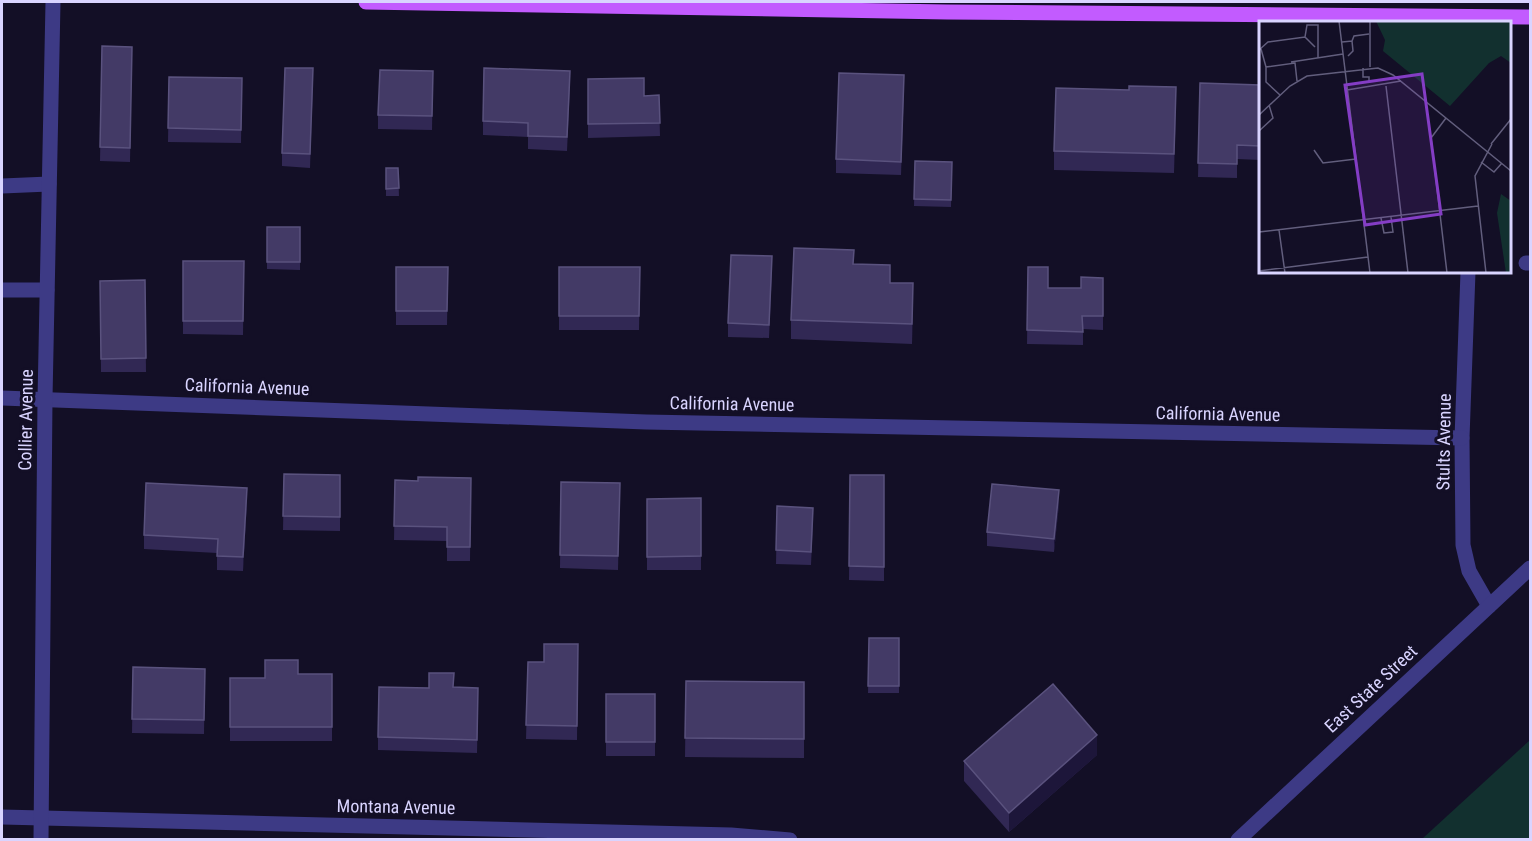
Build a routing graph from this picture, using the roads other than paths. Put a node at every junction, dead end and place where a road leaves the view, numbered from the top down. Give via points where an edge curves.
1 (53, 2) edge
2 (366, 2) edge
3 (716, 4) edge
4 (1530, 17) edge
5 (1477, 19) edge
6 (49, 184) junction
7 (2, 186) edge
8 (1468, 273) edge
9 (2, 290) edge
10 (47, 290) junction
11 (2, 398) edge
12 (45, 399) junction
13 (1462, 438) junction
14 (1530, 568) edge
15 (1489, 606) junction
16 (2, 817) edge
17 (41, 818) junction
18 (41, 840) edge
19 (790, 840) edge
20 (1238, 840) edge

1 - 6 street, Collier Avenue
2 - 3 main road
3 - 5 main road via 958,12
4 - 5 main road
6 - 7 street
6 - 10 street, Collier Avenue
8 - 13 street, Stults Avenue
9 - 10 street
10 - 12 street, Collier Avenue
11 - 12 street, California Avenue
12 - 13 street, California Avenue via 646,422
12 - 17 street, Collier Avenue
13 - 15 street, Stults Avenue via 1463,545 1469,571
14 - 15 street, East State Street
15 - 20 street, East State Street
16 - 17 street, Montana Avenue
17 - 18 street, Collier Avenue
17 - 19 street, Montana Avenue via 731,835

